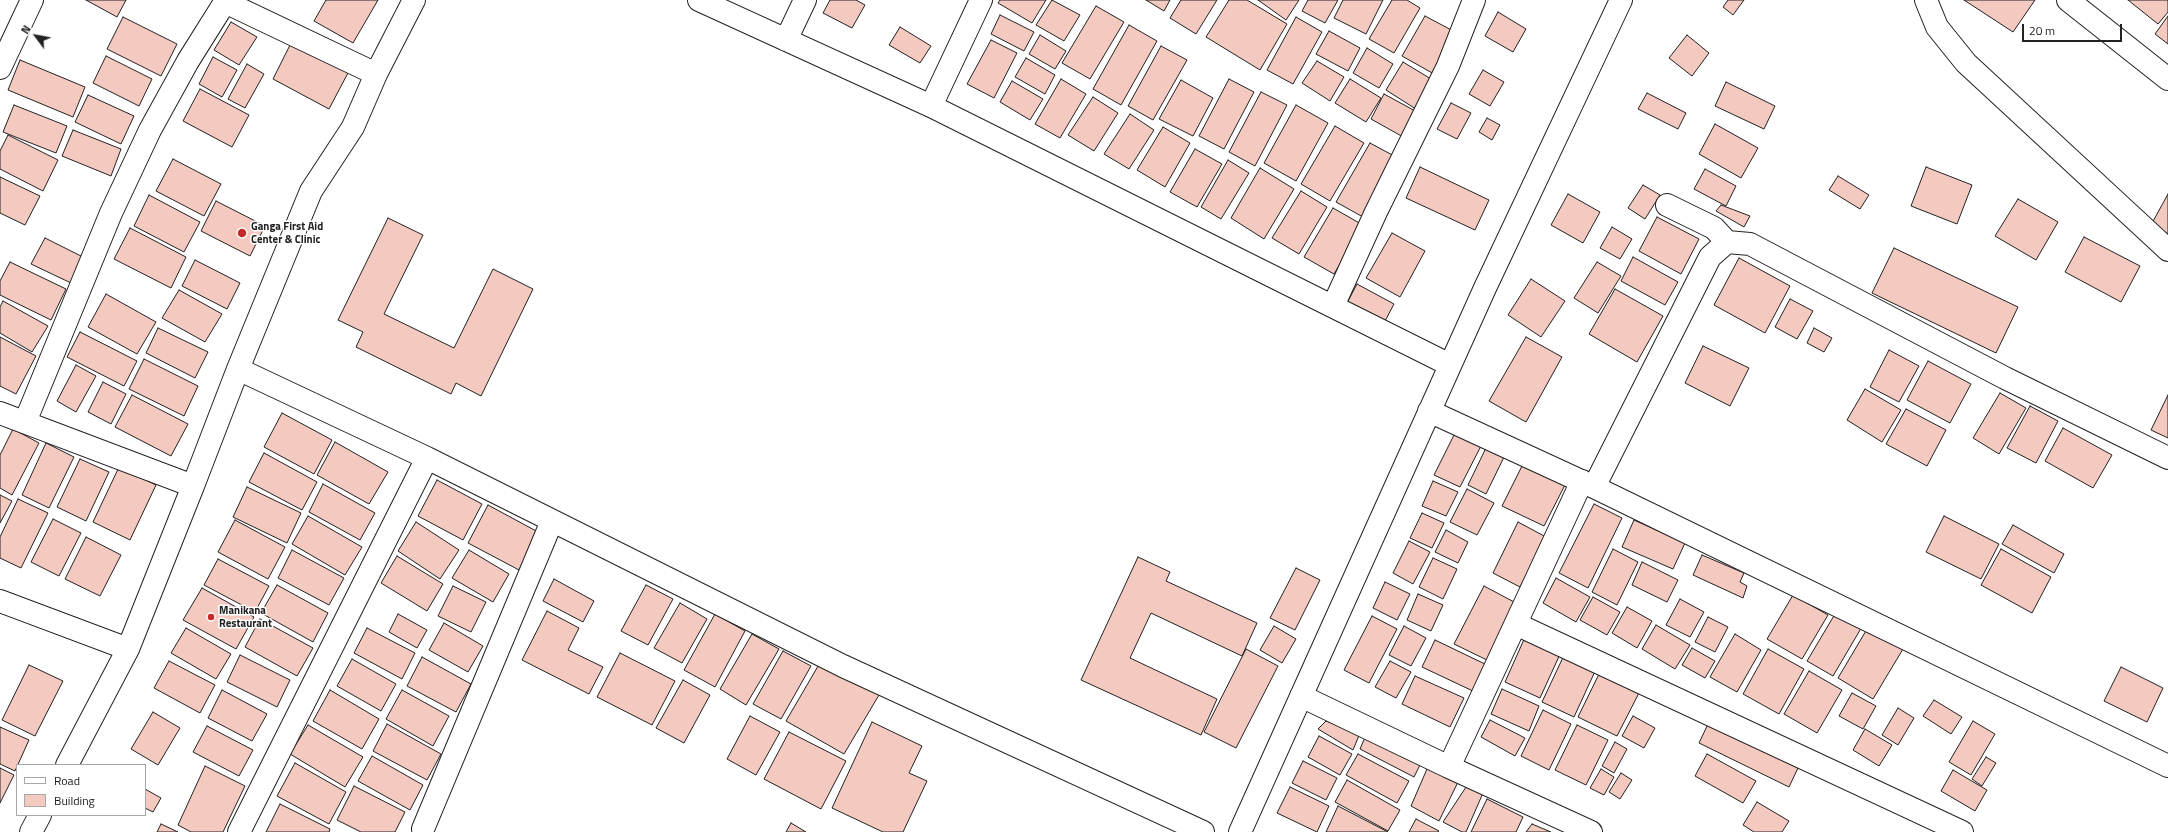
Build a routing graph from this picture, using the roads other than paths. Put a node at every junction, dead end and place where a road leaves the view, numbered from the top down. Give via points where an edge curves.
1 (32, 0) edge
2 (414, 0) edge
3 (699, 0) edge
4 (805, 0) edge
5 (981, 0) edge
6 (1474, 0) edge
7 (1622, 0) edge
8 (1926, 0) edge
9 (2068, 0) edge
10 (223, 1) edge
11 (786, 40) junction
12 (0, 68) edge
13 (376, 74) junction
14 (2168, 79) edge
15 (931, 106) junction
16 (1667, 205) dead end
17 (1727, 242) junction
18 (2168, 250) edge
19 (1333, 306) junction
20 (1450, 365) junction
21 (238, 369) junction
22 (1429, 411) junction
23 (0, 413) edge
24 (25, 422) junction
25 (427, 458) junction
26 (2168, 458) edge
27 (1588, 484) junction
28 (194, 486) junction
29 (552, 520) junction
30 (0, 601) edge
31 (1516, 624) junction
32 (128, 649) junction
33 (1301, 696) junction
34 (68, 764) edge
35 (2168, 766) edge
36 (1449, 767) junction
37 (39, 816) edge
38 (423, 830) dead end
39 (31, 832) edge
40 (239, 832) edge
41 (1203, 832) edge
42 (1240, 832) edge
43 (1592, 832) edge
44 (1962, 832) edge

1 - 12 street
2 - 13 street
3 - 11 street
4 - 11 street
5 - 15 street
6 - 19 street via 1448,66
7 - 20 street
8 - 18 street via 1937,27 1966,63
9 - 14 street
10 - 13 street
10 - 24 street via 188,61 111,213
11 - 15 street
13 - 21 street via 353,127 311,191
15 - 19 street
16 - 17 street via 1714,228
17 - 26 street via 1750,244 2005,378
17 - 27 street via 1710,257
19 - 20 street
20 - 22 street
21 - 25 street
21 - 28 street
22 - 27 street
22 - 33 street
23 - 24 street
24 - 28 street
25 - 29 street
25 - 40 street
27 - 31 street
27 - 35 street
28 - 32 street
29 - 38 street
29 - 41 street via 843,666
30 - 32 street
31 - 36 street
31 - 44 street
32 - 34 street
33 - 36 street
33 - 42 street
36 - 43 street
37 - 39 street

